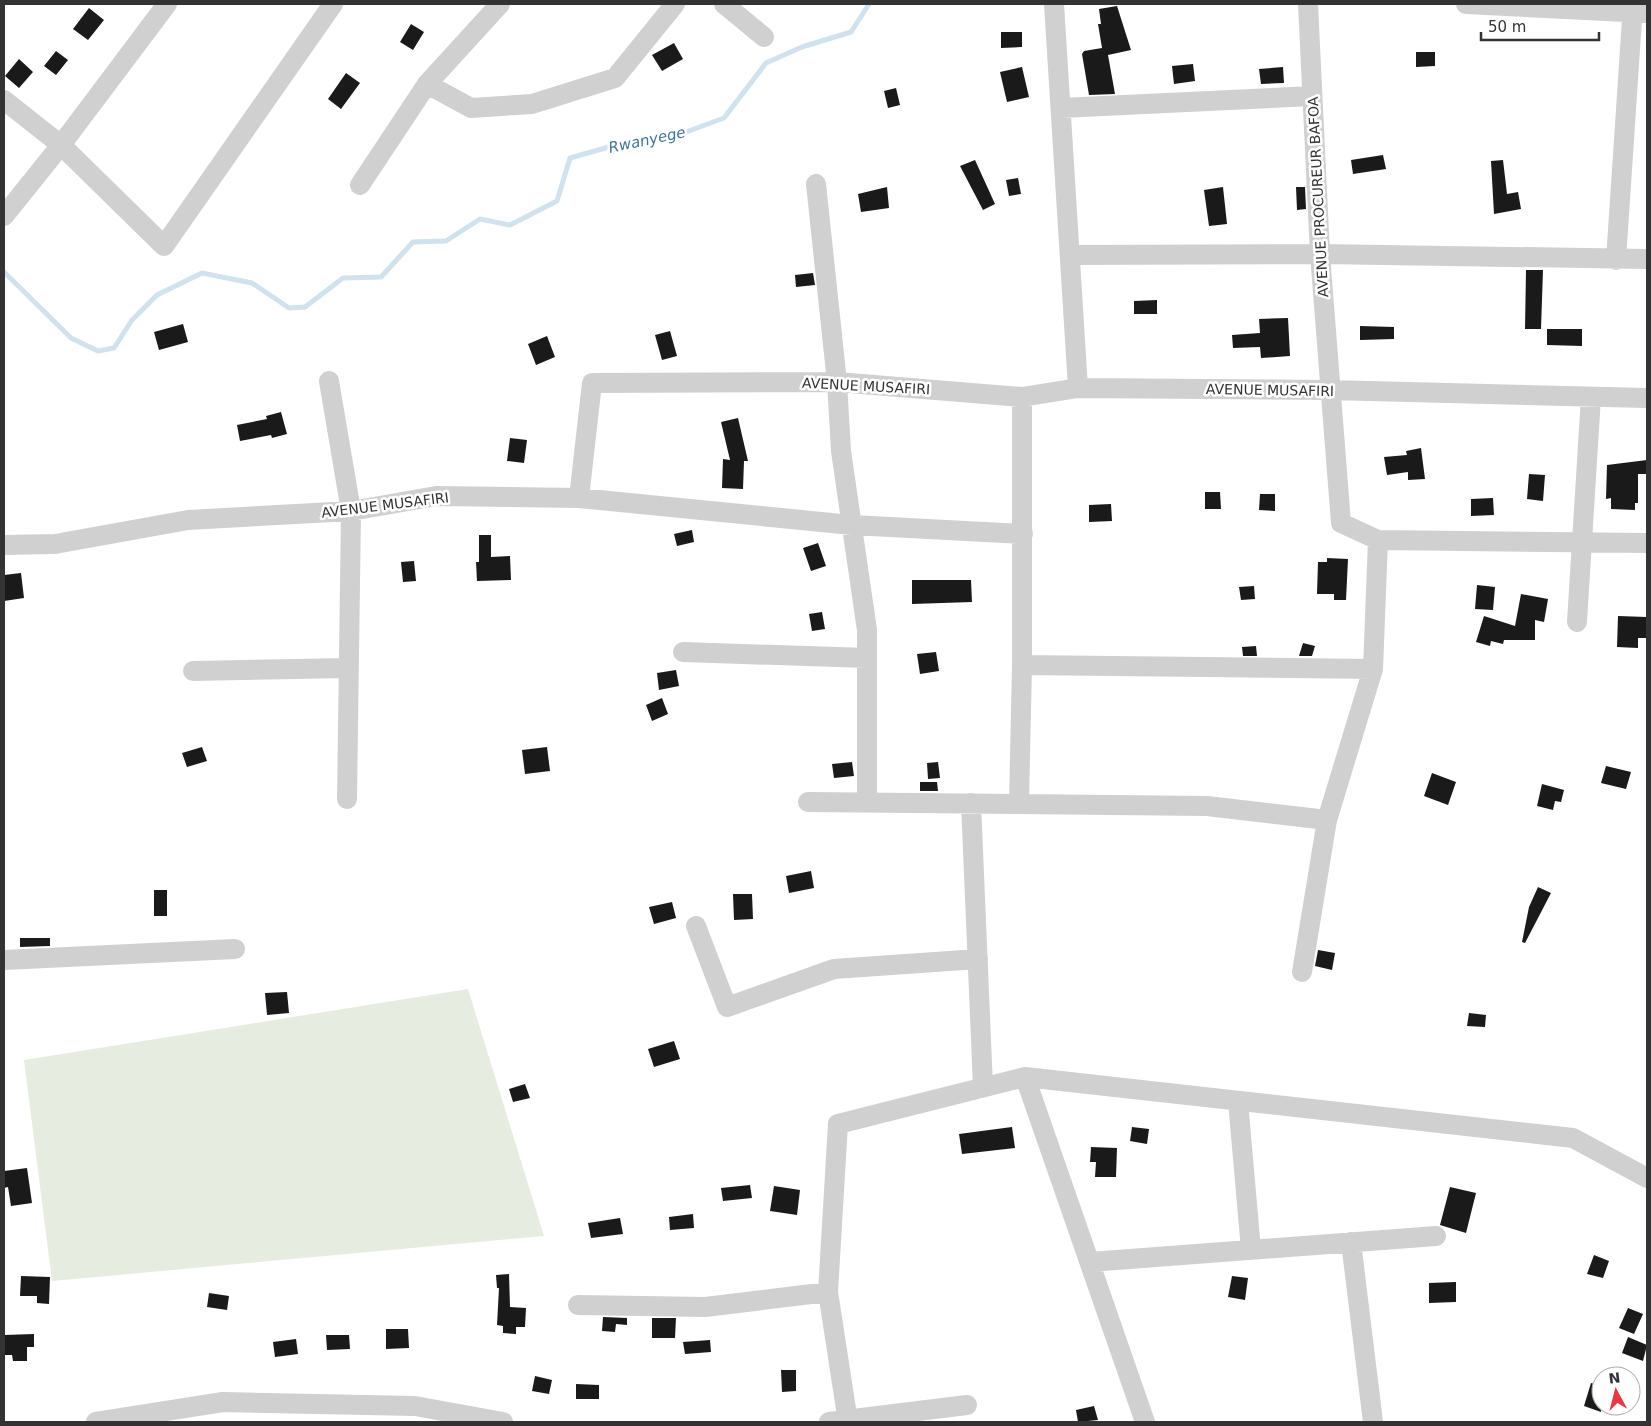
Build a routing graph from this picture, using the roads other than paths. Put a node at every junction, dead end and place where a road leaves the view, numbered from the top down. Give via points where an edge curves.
1 (167, 4) edge
2 (500, 4) edge
3 (675, 4) edge
4 (724, 4) edge
5 (1054, 4) edge
6 (1308, 4) edge
7 (1466, 4) edge
8 (325, 7) edge
9 (1638, 9) edge
10 (764, 37) dead end
11 (427, 84) junction
12 (1312, 96) junction
13 (4, 100) edge
14 (1061, 108) junction
15 (60, 145) junction
16 (816, 184) dead end
17 (360, 185) dead end
18 (4, 216) edge
19 (1320, 254) junction
20 (1070, 255) junction
21 (1647, 259) edge
22 (1616, 260) junction
23 (329, 381) dead end
24 (837, 382) junction
25 (1078, 388) junction
26 (1330, 390) junction
27 (1022, 397) junction
28 (1591, 397) junction
29 (1647, 398) edge
30 (579, 498) junction
31 (351, 511) junction
32 (852, 525) junction
33 (1023, 534) junction
34 (1378, 540) junction
35 (1580, 542) junction
36 (1647, 543) edge
37 (4, 545) edge
38 (1577, 622) dead end
39 (684, 652) dead end
40 (867, 658) junction
41 (1022, 665) junction
42 (349, 668) junction
43 (1373, 668) junction
44 (193, 671) dead end
45 (347, 799) dead end
46 (808, 802) dead end
47 (867, 803) junction
48 (971, 803) junction
49 (1019, 804) junction
50 (1327, 820) junction
51 (696, 926) dead end
52 (235, 949) dead end
53 (978, 959) junction
54 (4, 960) edge
55 (1302, 972) dead end
56 (1025, 1077) junction
57 (983, 1087) junction
58 (1238, 1101) junction
59 (1647, 1178) edge
60 (1436, 1236) dead end
61 (1351, 1242) junction
62 (1251, 1250) junction
63 (1090, 1262) junction
64 (828, 1292) junction
65 (578, 1305) dead end
66 (967, 1405) dead end
67 (841, 1421) edge
68 (96, 1422) edge
69 (504, 1422) edge
70 (1145, 1422) edge
71 (1373, 1422) edge

1 - 15 street
2 - 11 street
3 - 11 street via 615,78 532,104 471,108
4 - 10 street
5 - 14 street
6 - 12 street, AVENUE PROCUREUR BAFOA
7 - 9 street
8 - 15 street via 164,246
9 - 22 street
11 - 17 street
12 - 14 street
12 - 19 street, AVENUE PROCUREUR BAFOA
13 - 15 street
14 - 20 street
15 - 18 street
16 - 24 street
19 - 20 street
19 - 22 street
19 - 26 street, AVENUE PROCUREUR BAFOA
20 - 25 street
21 - 22 street
23 - 31 street
24 - 27 street, AVENUE MUSAFIRI
24 - 30 street, AVENUE MUSAFIRI via 592,382
24 - 32 street via 841,451
25 - 26 street, AVENUE MUSAFIRI
25 - 27 street, AVENUE MUSAFIRI
26 - 28 street, AVENUE MUSAFIRI
26 - 34 street, AVENUE PROCUREUR BAFOA via 1341,522
27 - 33 street
28 - 29 street, AVENUE MUSAFIRI
28 - 35 street
30 - 31 street, AVENUE MUSAFIRI via 436,496
30 - 32 street
31 - 37 street, AVENUE MUSAFIRI via 188,520 54,544
31 - 42 street
32 - 33 street
32 - 40 street via 867,630
33 - 41 street
34 - 35 street
34 - 43 street
35 - 36 street
35 - 38 street
39 - 40 street
40 - 47 street
41 - 43 street
41 - 49 street
42 - 44 street
42 - 45 street
43 - 50 street
46 - 47 street
47 - 48 street
48 - 49 street
48 - 53 street
49 - 50 street via 1207,806
50 - 55 street
51 - 53 street via 727,1007 834,969
52 - 54 street
53 - 57 street
56 - 57 street
56 - 58 street
56 - 63 street
57 - 64 street via 838,1124
58 - 59 street via 1573,1138
58 - 62 street
60 - 61 street
61 - 62 street
61 - 71 street
62 - 63 street
63 - 70 street
64 - 65 street via 705,1307
64 - 67 street
66 - 67 street
68 - 69 street via 223,1402 415,1406

